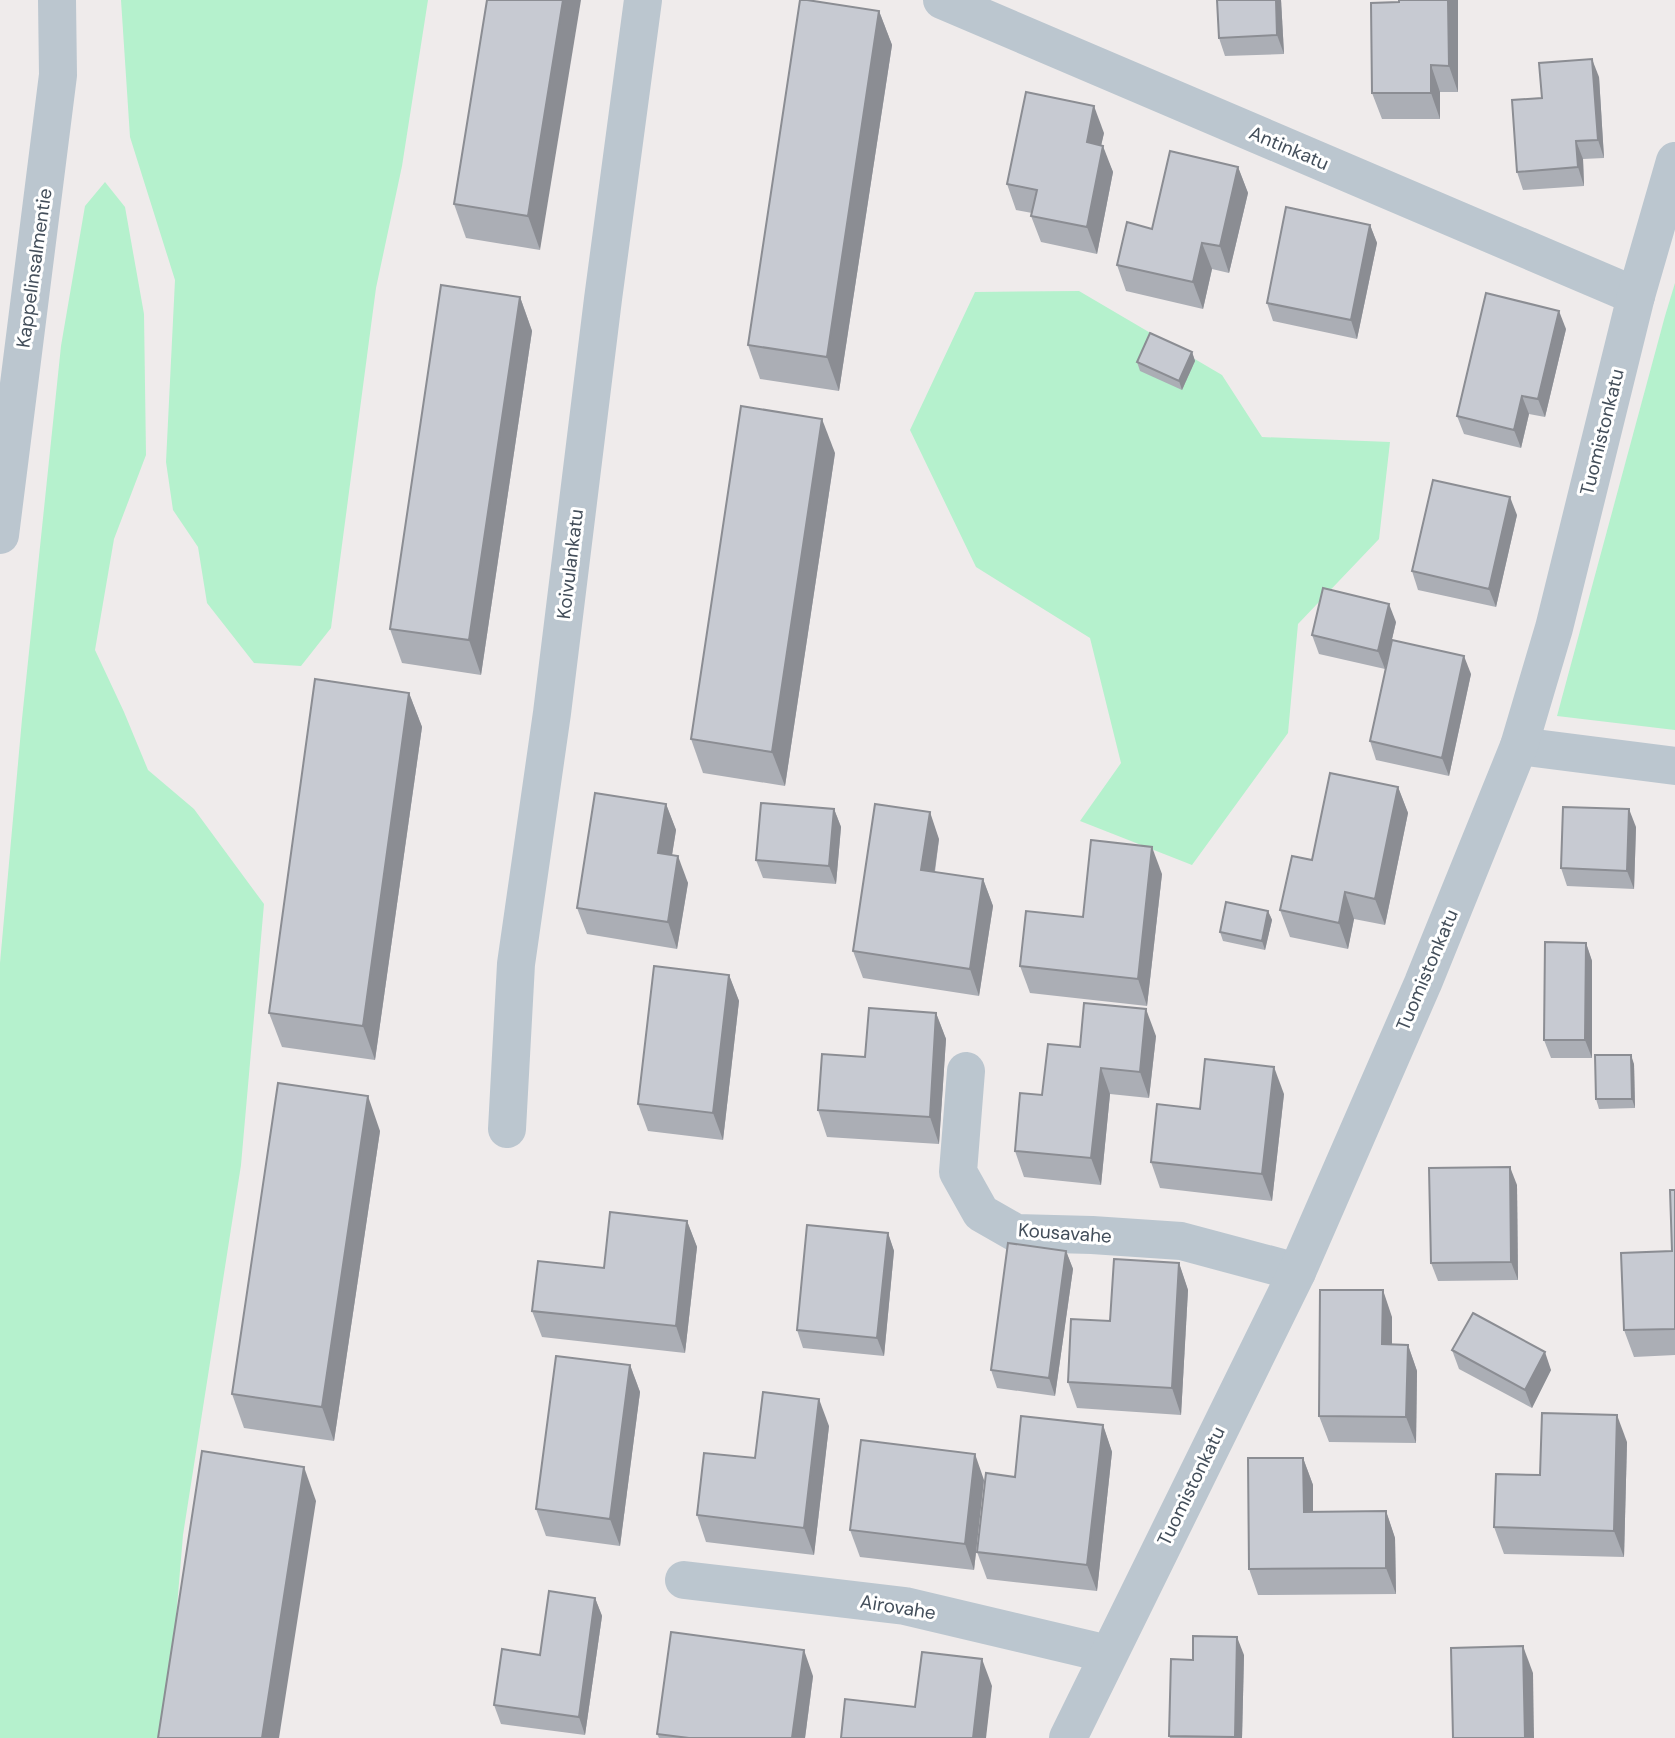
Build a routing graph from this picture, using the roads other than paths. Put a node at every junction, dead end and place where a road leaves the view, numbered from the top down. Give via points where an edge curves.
1 (57, 0) edge
2 (643, 0) edge
3 (942, 0) edge
4 (1675, 161) edge
5 (1636, 296) junction
6 (0, 535) edge
7 (1519, 746) junction
8 (1675, 766) edge
9 (966, 1071) dead end
10 (508, 1129) dead end
11 (1297, 1272) junction
12 (684, 1580) dead end
13 (1108, 1654) junction
14 (1068, 1738) edge

1 - 6 street, Kappelinsalmentie via 58,75
2 - 10 street, Koivulankatu via 516,964
3 - 5 street, Antinkatu
4 - 5 street, Tuomistonkatu
5 - 7 street, Tuomistonkatu via 1554,628
7 - 8 street
7 - 11 street, Tuomistonkatu via 1423,983
9 - 11 street, Kousavahe via 958,1172 981,1213 1016,1233 1181,1241
11 - 13 street, Tuomistonkatu
12 - 13 street, Airovahe via 905,1606
13 - 14 street, Tuomistonkatu

